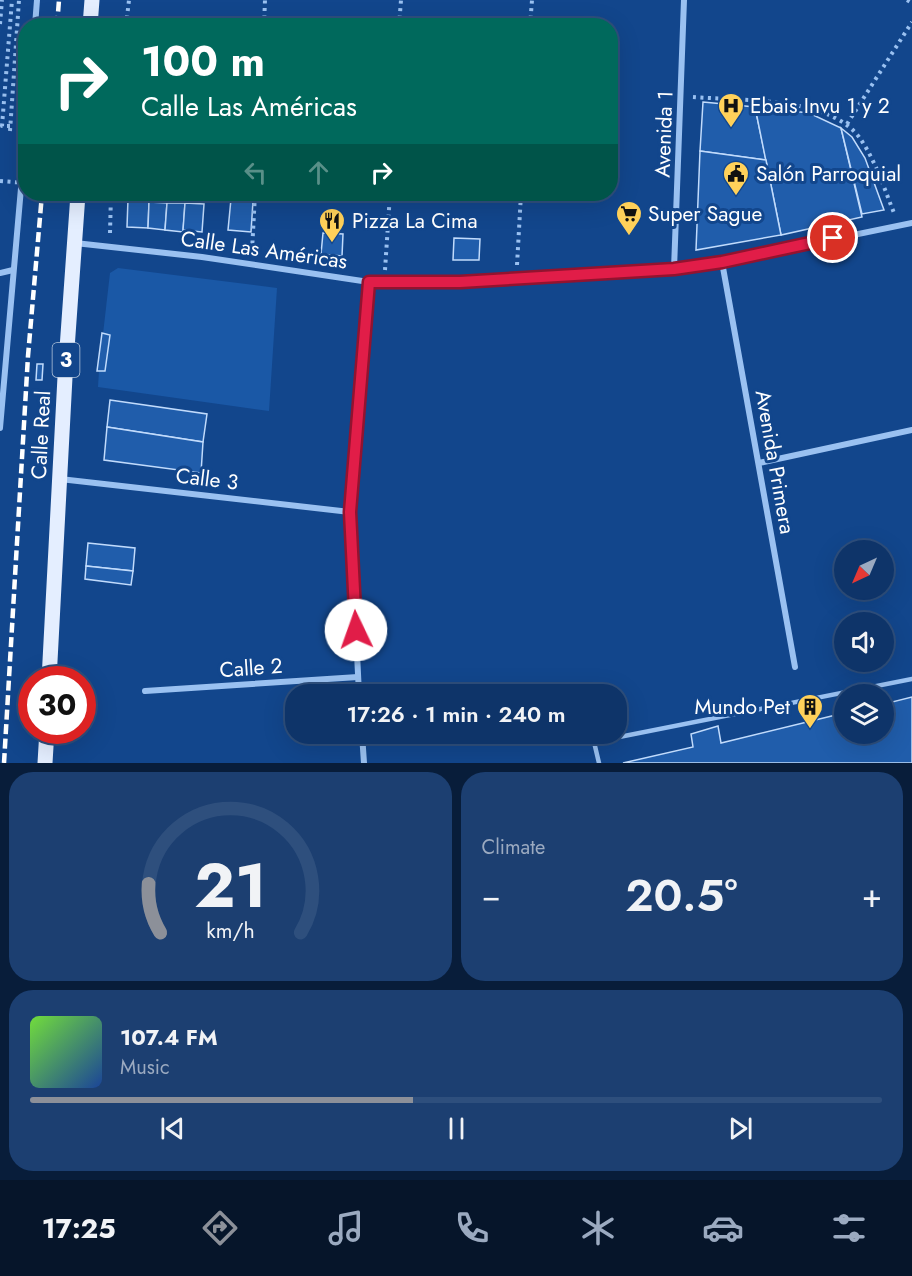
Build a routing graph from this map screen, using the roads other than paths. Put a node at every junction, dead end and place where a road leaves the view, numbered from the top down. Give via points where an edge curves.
1 (37, 0) edge
2 (92, 0) edge
3 (684, 0) edge
4 (36, 18) edge
5 (91, 18) edge
6 (19, 201) edge
7 (77, 201) edge
8 (912, 223) edge
9 (74, 243) junction
10 (722, 262) junction
11 (674, 269) junction
12 (13, 270) junction
13 (0, 273) edge
14 (369, 282) junction
15 (0, 428) edge
16 (912, 430) edge
17 (759, 463) junction
18 (60, 478) junction
19 (350, 512) junction
20 (50, 666) edge
21 (795, 667) dead end
22 (358, 677) junction
23 (912, 679) edge
24 (358, 684) edge
25 (145, 691) dead end
26 (46, 744) edge
27 (363, 744) edge
28 (45, 763) edge
29 (364, 763) edge
30 (599, 763) edge

1 - 4 street
2 - 5 main road
3 - 11 street, Avenida 1
6 - 12 street
7 - 9 main road, Calle Real / 3
8 - 10 street, Calle Las Américas
9 - 14 street, Calle Las Américas via 252,263
9 - 18 main road, Calle Real / 3
10 - 11 street, Calle Las Américas
10 - 17 street, Avenida Primera
11 - 14 street, Calle Las Américas via 460,282
12 - 13 street
12 - 15 street
14 - 19 street
16 - 17 street
17 - 21 street, Avenida Primera
18 - 19 street, Calle 3
18 - 20 main road, Calle Real / 3
19 - 22 street
22 - 24 street
22 - 25 street, Calle 2
23 - 30 lane via 594,742
26 - 28 main road
27 - 29 street

